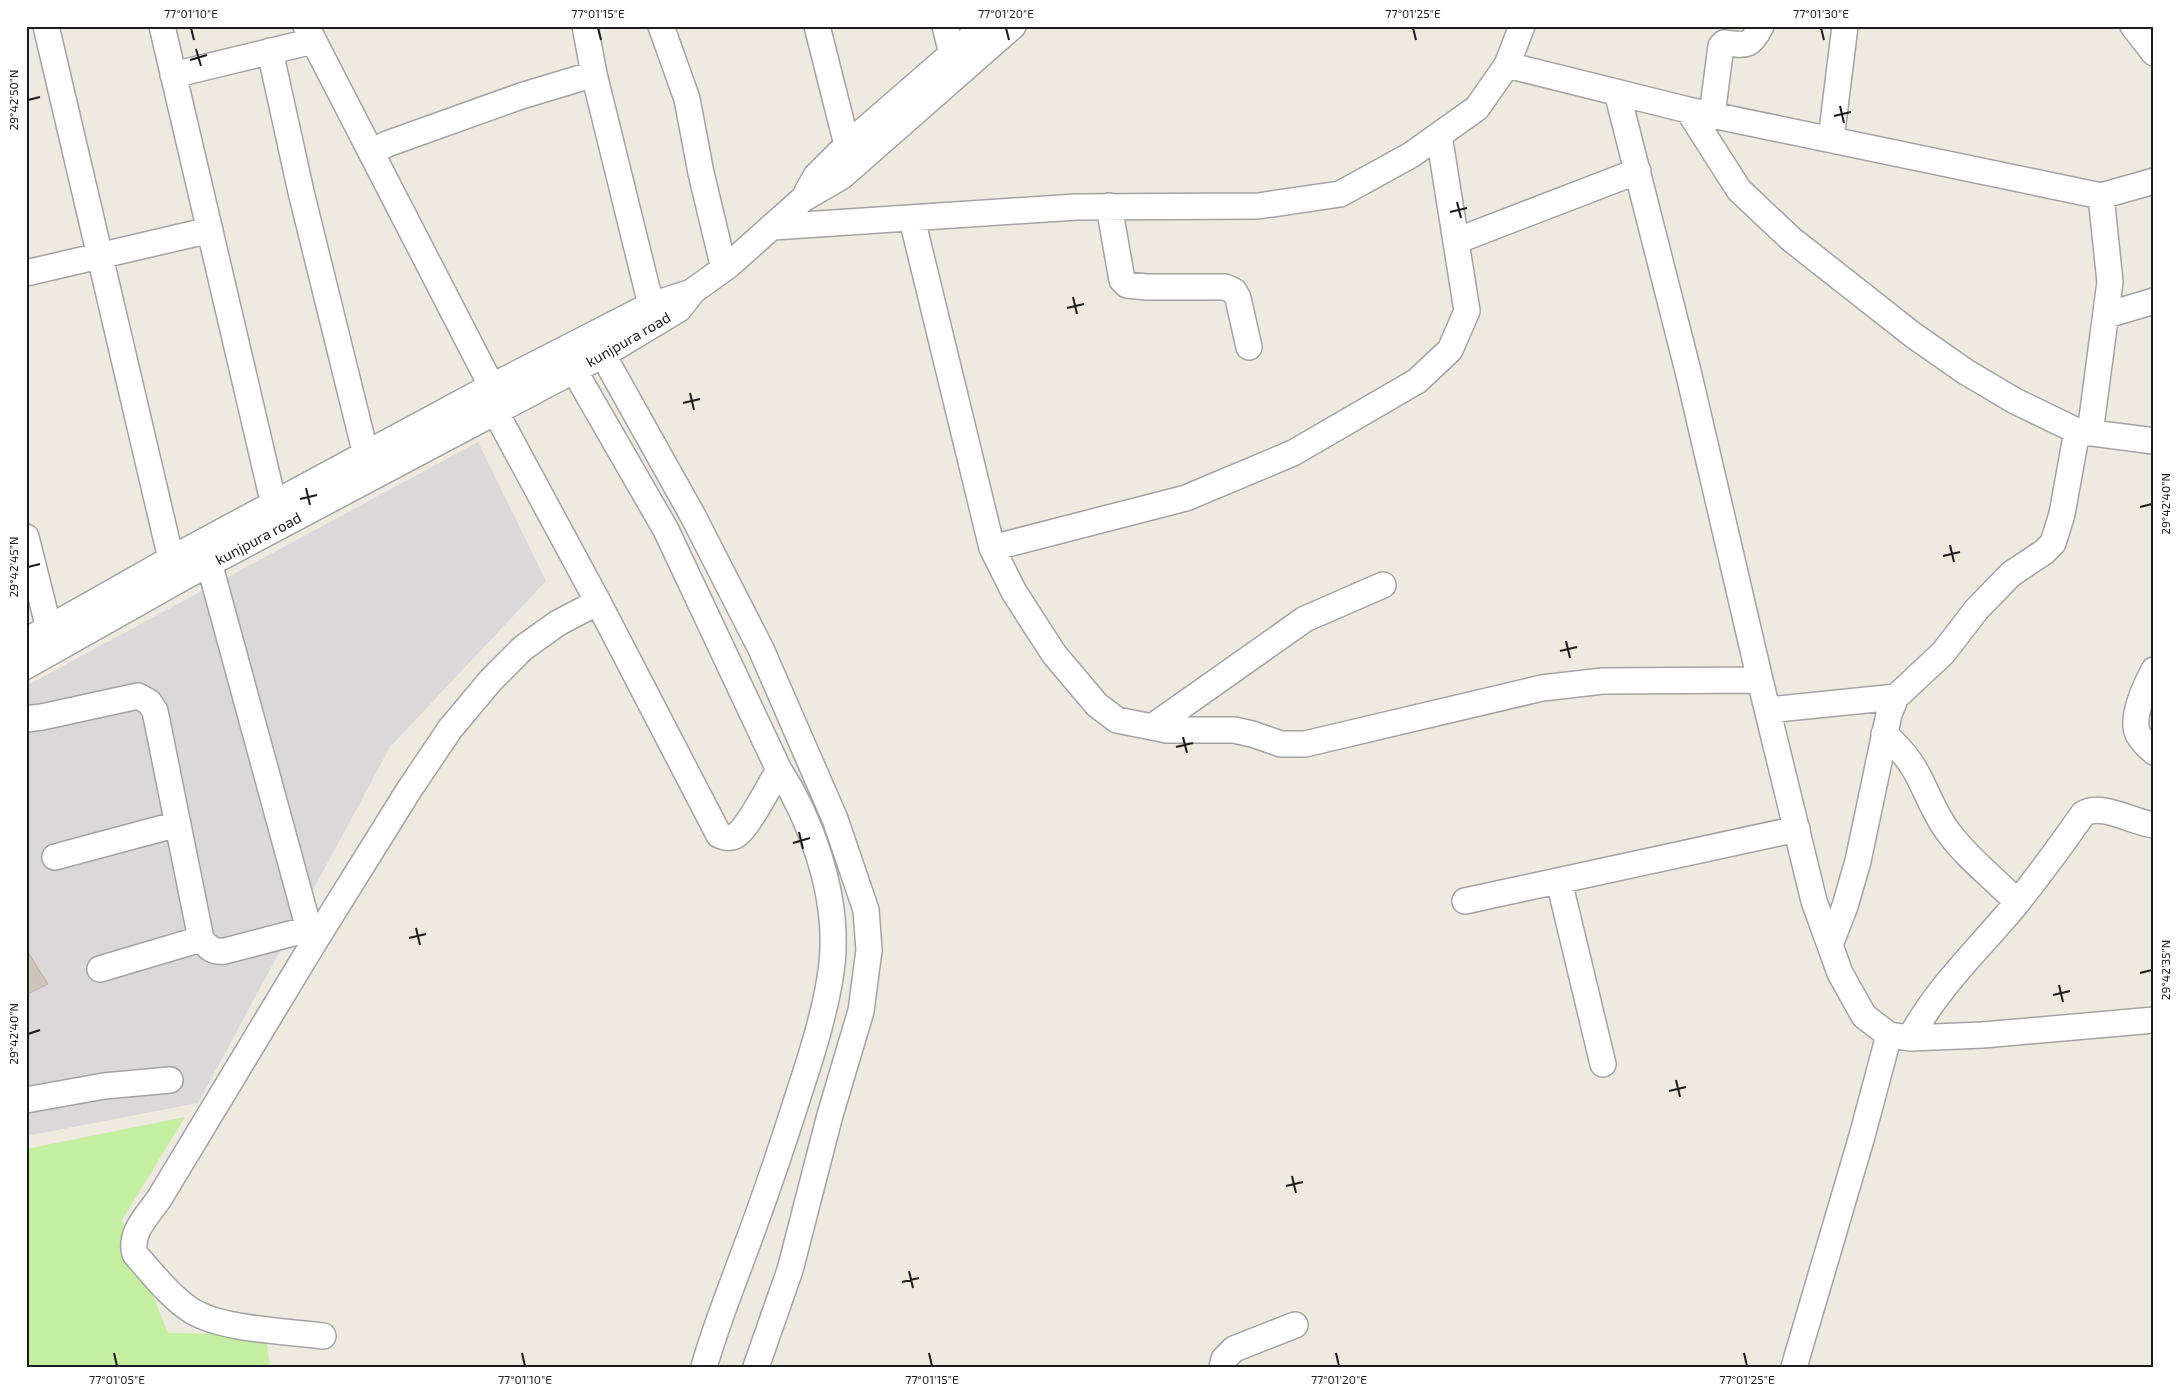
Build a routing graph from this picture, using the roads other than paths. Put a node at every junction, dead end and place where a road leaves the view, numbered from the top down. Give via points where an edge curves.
1 (46, 26) edge
2 (162, 26) edge
3 (585, 26) edge
4 (661, 26) edge
5 (817, 26) edge
6 (945, 26) edge
7 (984, 26) edge
8 (1013, 26) edge
9 (1522, 26) edge
10 (1761, 26) edge
11 (1845, 26) edge
12 (2132, 26) edge
13 (309, 34) edge
14 (270, 51) junction
15 (2154, 53) edge
16 (952, 54) junction
17 (1507, 65) junction
18 (173, 74) junction
19 (594, 74) junction
20 (1617, 92) junction
21 (1700, 112) junction
22 (1439, 135) junction
23 (1832, 139) junction
24 (847, 144) junction
25 (371, 152) junction
26 (1638, 171) junction
27 (2154, 180) edge
28 (2101, 196) junction
29 (803, 199) junction
30 (1109, 206) junction
31 (912, 219) junction
32 (773, 227) junction
33 (210, 230) junction
34 (1456, 241) junction
35 (100, 256) junction
36 (724, 269) junction
37 (26, 272) edge
38 (693, 291) junction
39 (2154, 301) edge
40 (651, 304) junction
41 (2107, 315) junction
42 (596, 346) junction
43 (1249, 347) dead end
44 (569, 360) junction
45 (494, 399) junction
46 (2083, 432) junction
47 (2154, 441) edge
48 (366, 455) junction
49 (274, 505) junction
50 (26, 537) edge
51 (992, 548) junction
52 (206, 554) junction
53 (171, 559) junction
54 (1383, 585) dead end
55 (598, 602) junction
56 (49, 629) junction
57 (26, 641) edge
58 (26, 666) edge
59 (2154, 670) edge
60 (1760, 680) junction
61 (1896, 697) junction
62 (1768, 710) junction
63 (26, 719) edge
64 (1152, 726) junction
65 (1884, 734) junction
66 (2154, 752) edge
67 (779, 770) junction
68 (178, 824) junction
69 (2154, 825) edge
70 (1797, 829) junction
71 (55, 857) dead end
72 (1559, 881) junction
73 (1465, 901) dead end
74 (2017, 902) junction
75 (311, 937) junction
76 (201, 939) junction
77 (1830, 945) junction
78 (100, 969) dead end
79 (2154, 1020) edge
80 (1899, 1037) junction
81 (1603, 1064) dead end
82 (170, 1080) dead end
83 (26, 1100) edge
84 (1295, 1325) dead end
85 (323, 1336) dead end
86 (704, 1367) edge
87 (756, 1367) edge
88 (1222, 1367) edge
89 (1794, 1367) edge

1 - 35 street
2 - 18 street
3 - 19 street
4 - 36 street via 687,99
5 - 24 street
6 - 16 street
7 - 16 street
8 - 29 street via 841,177
9 - 17 street
10 - 21 street via 1750,44 1724,43 1721,46
11 - 23 street
12 - 15 street
13 - 14 street
13 - 25 street
14 - 18 street
14 - 48 street
16 - 24 street
17 - 20 street
17 - 22 street via 1477,108
18 - 33 street
19 - 25 street via 521,96
19 - 40 street
20 - 21 street
20 - 26 street
21 - 23 street
21 - 46 street via 1739,190 1799,245 1905,329 1966,372 2015,401
22 - 30 street via 1411,155 1340,194 1258,206
22 - 34 street
23 - 28 street
24 - 29 street via 816,176
25 - 45 street
26 - 34 street
26 - 60 street
27 - 28 street
28 - 41 street via 2110,282
29 - 32 street
30 - 31 street
30 - 43 street via 1122,280 1127,285 1147,287 1225,287 1238,298
31 - 32 street
31 - 51 street
32 - 36 street
33 - 35 street
33 - 49 street
34 - 51 street via 1467,312 1450,350 1418,381 1292,453 1186,498
35 - 37 street
35 - 53 street
36 - 38 street
38 - 40 street, kunjpura road
38 - 42 street, kunjpura road via 679,309
39 - 41 street
40 - 42 street, kunjpura road
41 - 46 street
42 - 44 street, kunjpura road
42 - 87 street via 693,516 761,650 835,820 866,910 869,950 861,1011 790,1270
44 - 45 street, kunjpura road
44 - 67 street via 666,530
45 - 48 street, kunjpura road
45 - 52 street, kunjpura road
45 - 55 street
46 - 47 street
46 - 61 street via 2053,543 2011,574 1977,609 1943,653
48 - 49 street, kunjpura road
49 - 52 street, kunjpura road
50 - 56 street
51 - 64 street via 1014,592 1054,654 1097,705 1117,720
52 - 53 street, kunjpura road
52 - 58 street, kunjpura road
52 - 75 street
53 - 56 street, kunjpura road
54 - 64 street via 1305,619
55 - 67 street via 719,835 736,836
55 - 75 street via 558,622 523,648 491,680 450,729
56 - 57 street, kunjpura road
59 - 66 street via 2143,692 2136,718 2137,733
60 - 62 street
60 - 64 street via 1573,683 1305,744 1288,745 1239,731 1167,730
61 - 62 street
61 - 65 street
62 - 70 street
63 - 68 street via 138,696 149,702 154,711
65 - 74 street via 1912,765 1949,833
65 - 77 street via 1858,861
67 - 86 street via 790,787 820,856 831,908 833,949 825,1002 810,1061 776,1167
68 - 71 street
68 - 76 street
69 - 74 street via 2102,810 2088,810
70 - 72 street
70 - 77 street via 1814,900
72 - 73 street
72 - 81 street
74 - 80 street via 1952,976 1922,1016
75 - 76 street via 215,952
75 - 85 street via 160,1199 135,1233 132,1244 135,1254 176,1297 210,1319
76 - 78 street
77 - 80 street via 1840,973 1864,1016
79 - 80 street via 1983,1036
80 - 89 street via 1856,1155
82 - 83 street via 104,1086
84 - 88 street via 1234,1349 1224,1359

